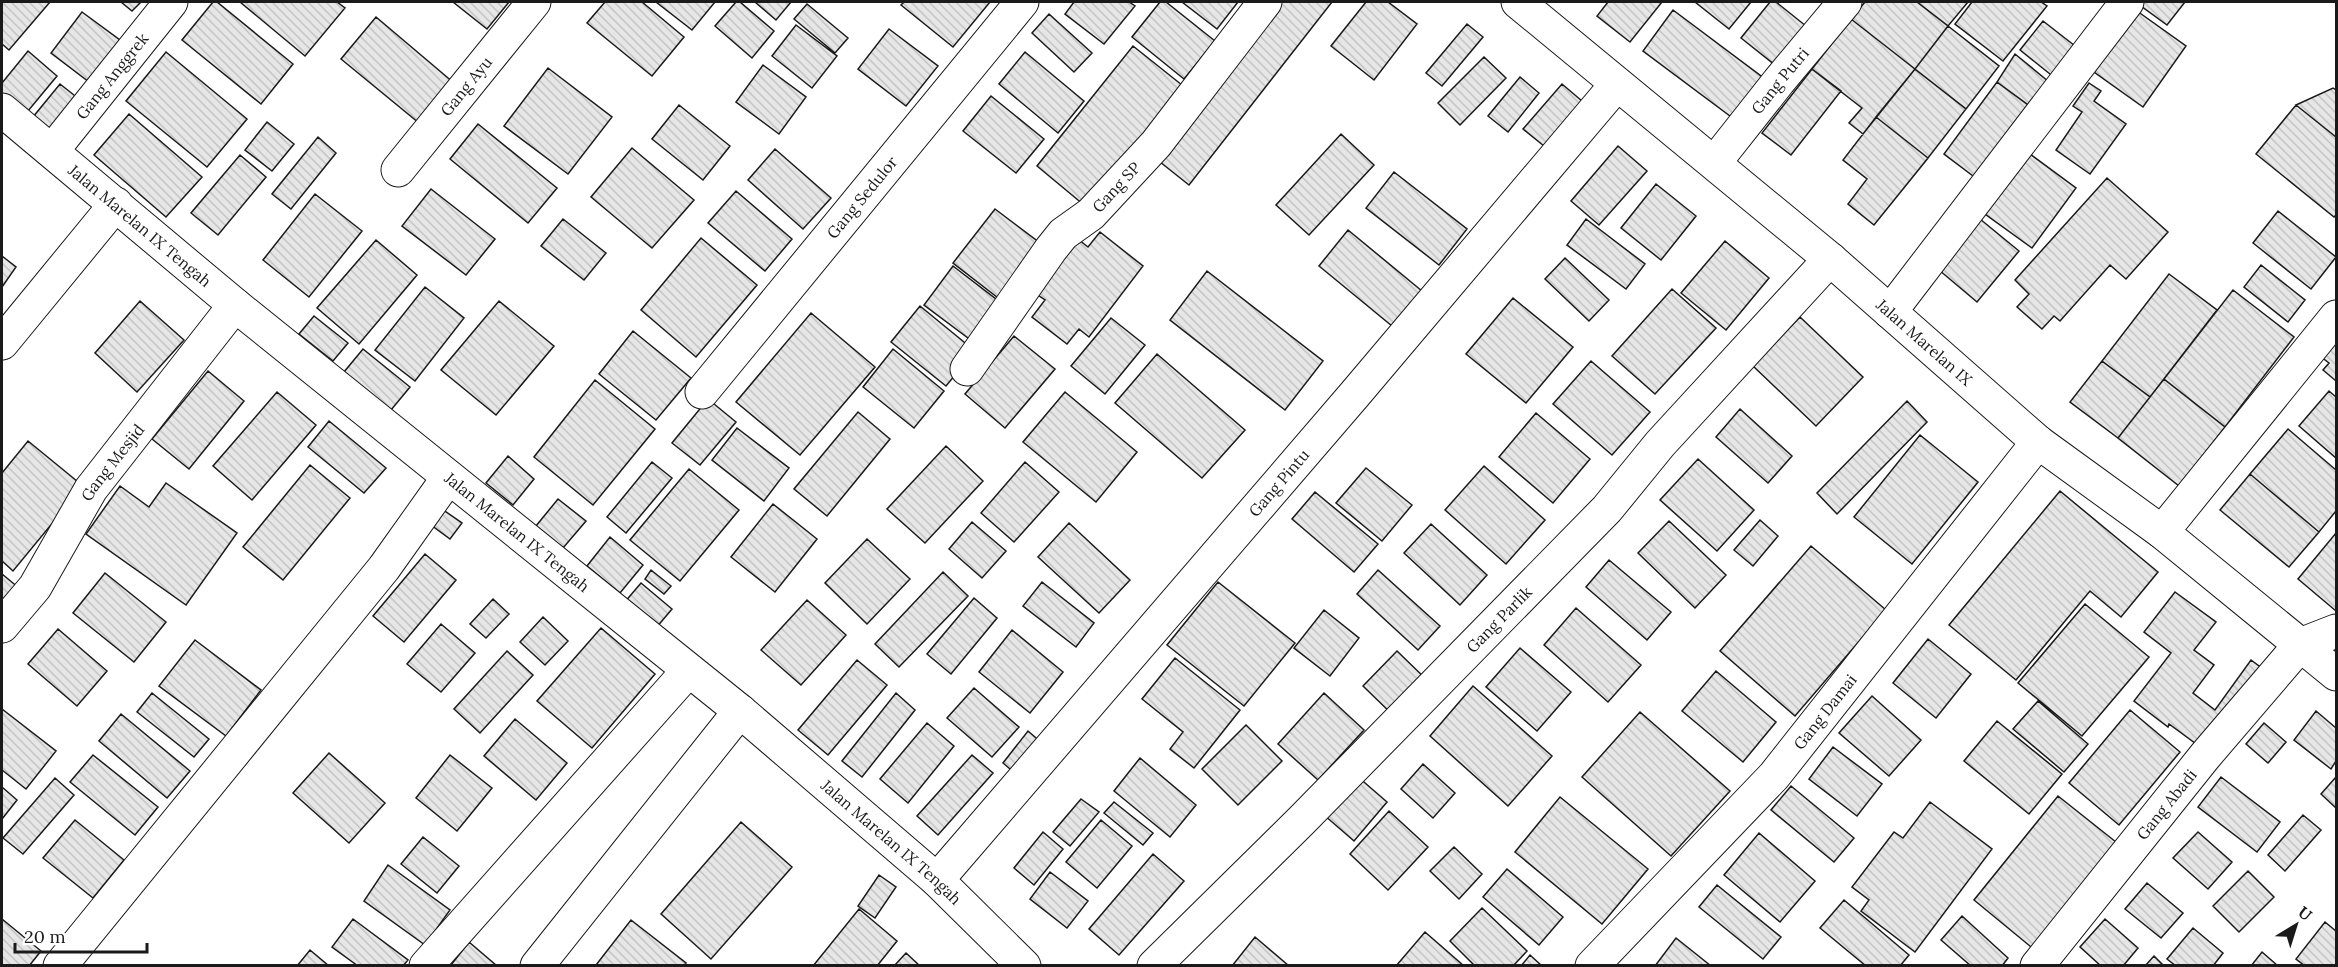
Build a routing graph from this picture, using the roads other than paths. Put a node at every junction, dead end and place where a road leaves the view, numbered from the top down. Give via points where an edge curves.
1 (171, 2) edge
2 (534, 2) edge
3 (1022, 2) edge
4 (1264, 2) edge
5 (1518, 2) edge
6 (1845, 2) edge
7 (2127, 2) edge
8 (1617, 84) junction
9 (2, 110) edge
10 (52, 151) junction
11 (1715, 162) junction
12 (398, 170) dead end
13 (116, 204) junction
14 (1830, 259) junction
15 (235, 305) junction
16 (1890, 312) junction
17 (2337, 317) edge
18 (2, 343) edge
19 (967, 369) dead end
20 (702, 392) dead end
21 (2037, 442) junction
22 (448, 478) junction
23 (2162, 532) junction
24 (2, 626) edge
25 (2337, 632) edge
26 (2300, 645) junction
27 (688, 672) junction
28 (2337, 674) edge
29 (740, 711) junction
30 (937, 880) junction
31 (1022, 965) edge
32 (60, 966) edge
33 (426, 966) edge
34 (537, 966) edge
35 (1154, 966) edge
36 (1592, 966) edge
37 (2037, 966) edge

1 - 10 street, Gang Anggrek
2 - 12 street, Gang Ayu
3 - 20 street, Gang Sedulor
4 - 19 street, Gang SP via 1156,144 1091,214 1063,234
5 - 8 street, Jalan Marelan IX
6 - 11 street, Gang Putri
7 - 16 street
8 - 11 street, Jalan Marelan IX
8 - 30 street, Gang Pintu
9 - 10 street, Jalan Marelan IX Tengah
10 - 13 street, Jalan Marelan IX Tengah
11 - 14 street, Jalan Marelan IX
13 - 15 street, Jalan Marelan IX Tengah
13 - 18 street
14 - 16 street, Jalan Marelan IX
14 - 35 street, Gang Parlik via 1659,444 1606,509
15 - 22 street, Jalan Marelan IX Tengah
15 - 24 street, Gang Mesjid via 91,489 35,587
16 - 21 street, Jalan Marelan IX
17 - 23 street
21 - 23 street, Jalan Marelan IX
21 - 36 street, Gang Damai via 1774,776
22 - 27 street, Jalan Marelan IX Tengah
22 - 32 street via 384,568
23 - 26 street, Jalan Marelan IX
25 - 26 street
26 - 28 street, Jalan Marelan IX
26 - 37 street, Gang Abadi via 2205,756
27 - 29 street, Jalan Marelan IX Tengah
27 - 33 street
29 - 30 street, Jalan Marelan IX Tengah
29 - 34 street
30 - 31 street, Jalan Marelan IX Tengah

